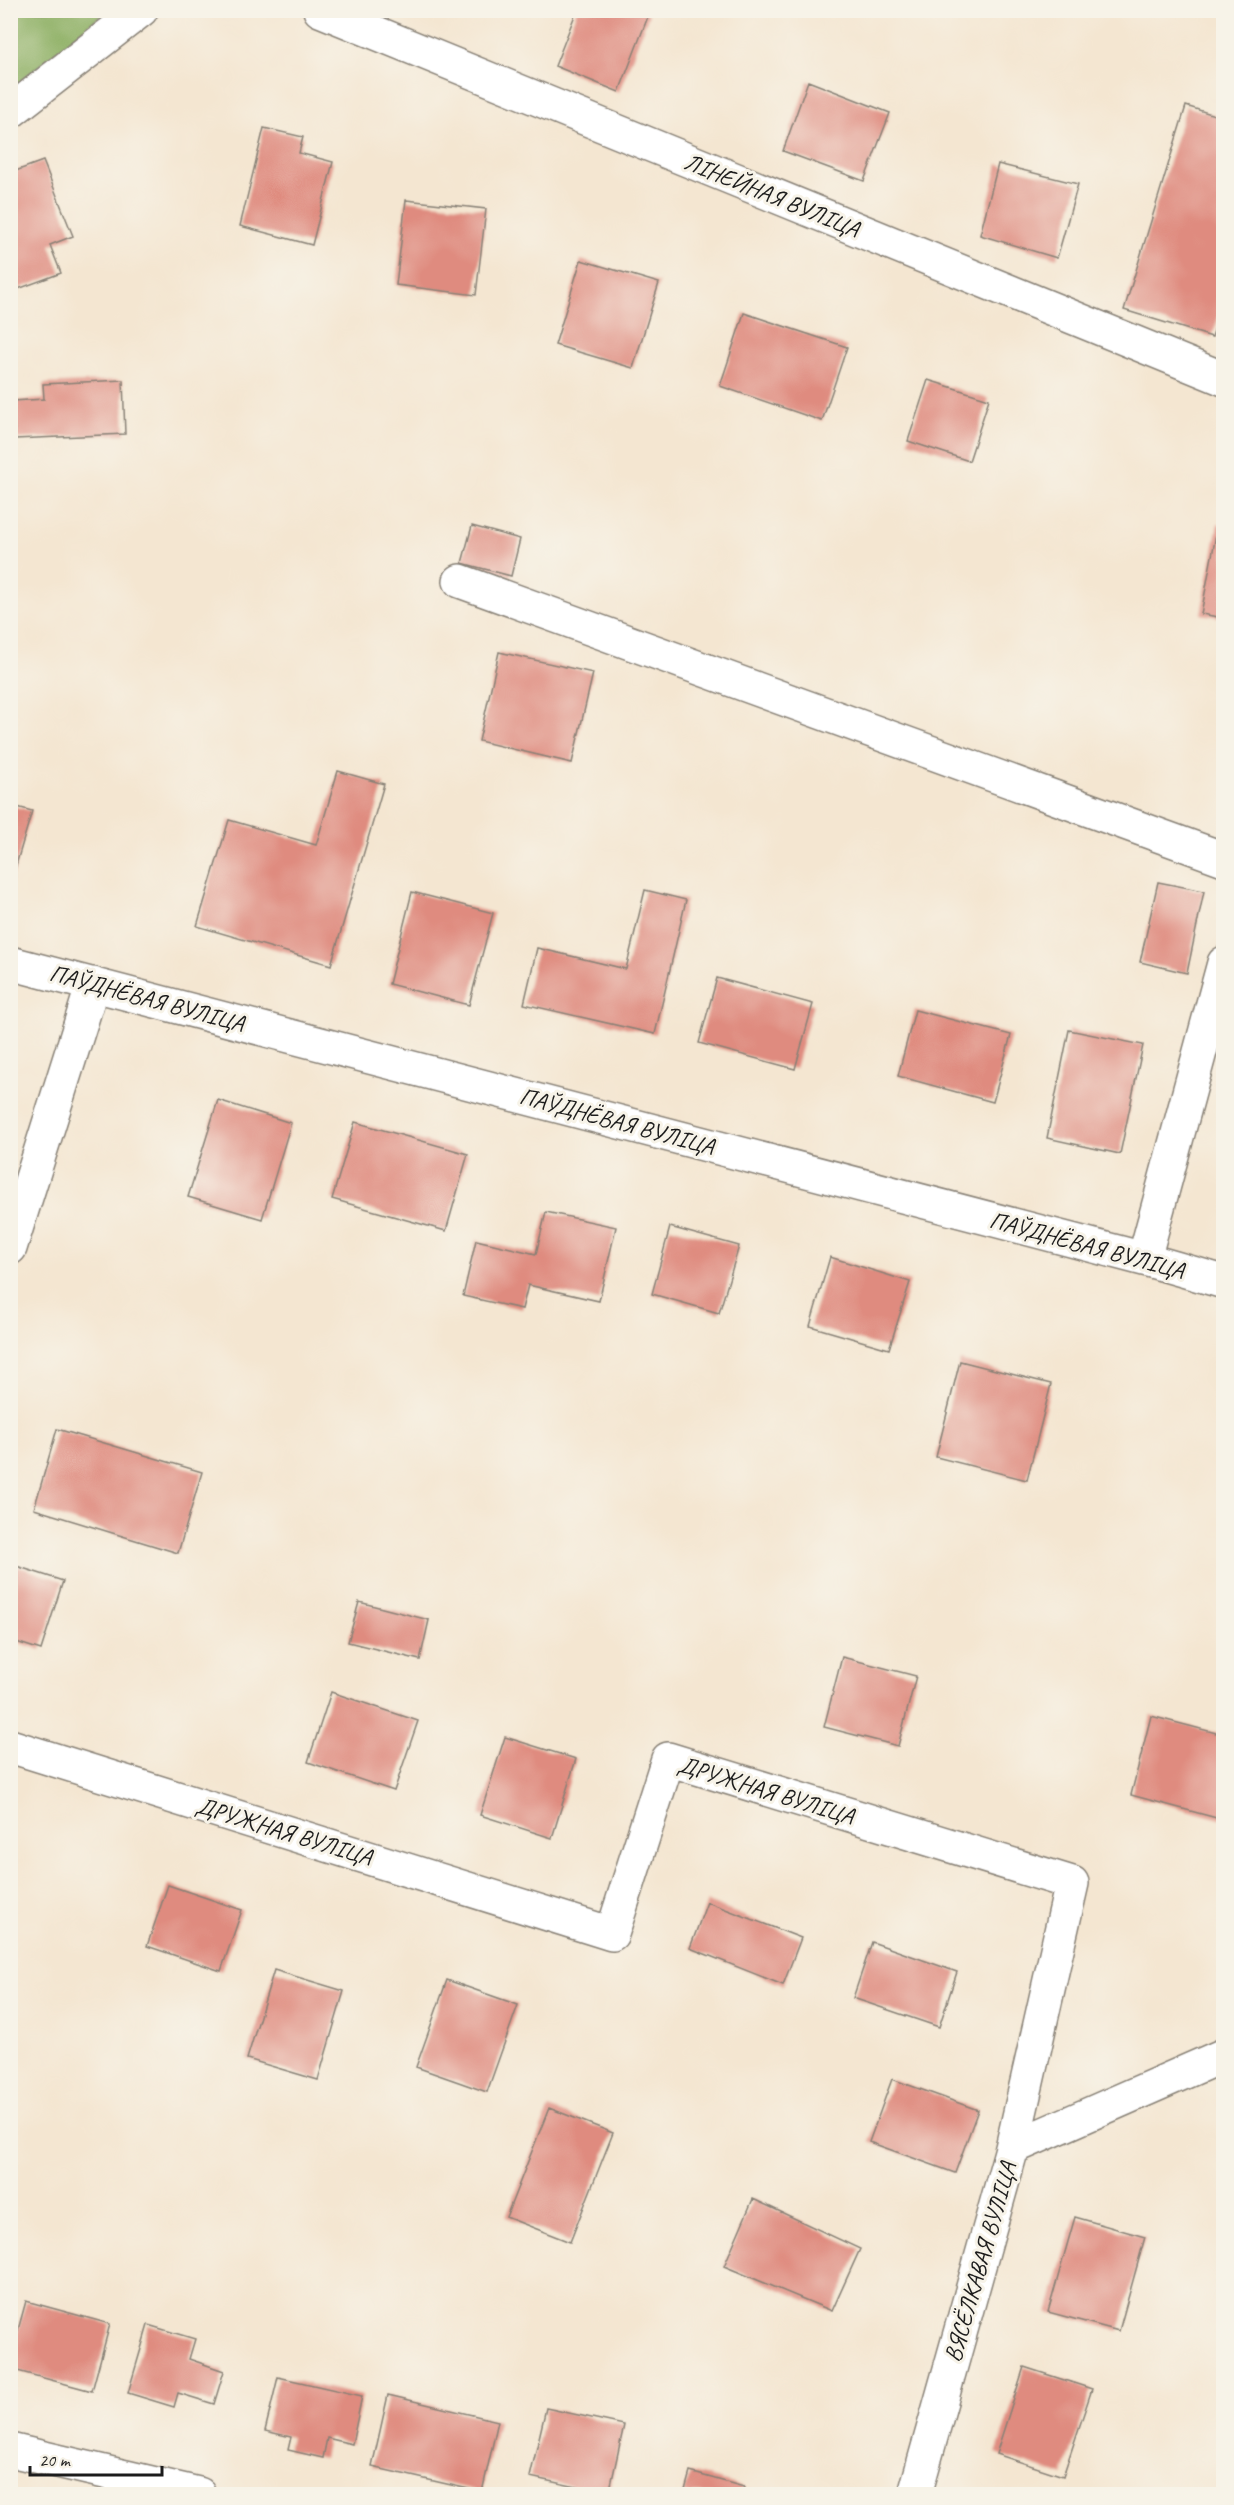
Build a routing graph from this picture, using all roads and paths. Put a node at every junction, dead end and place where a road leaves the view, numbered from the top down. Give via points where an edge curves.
1 (141, 10) edge
2 (320, 10) edge
3 (10, 112) edge
4 (1224, 379) edge
5 (460, 581) dead end
6 (1224, 859) edge
7 (10, 963) edge
8 (1224, 963) edge
9 (93, 984) junction
10 (10, 1248) edge
11 (1144, 1259) junction
12 (1224, 1282) edge
13 (10, 1746) edge
14 (1224, 2055) edge
15 (1012, 2148) junction
16 (10, 2450) edge
17 (199, 2494) edge
18 (915, 2494) edge

1 - 3 street
2 - 4 street, ЛІНЕЙНАЯ ВУЛІЦА
5 - 6 street
7 - 9 street, ПАЎДНЁВАЯ ВУЛІЦА
8 - 11 street
9 - 10 street
9 - 11 street, ПАЎДНЁВАЯ ВУЛІЦА
11 - 12 street, ПАЎДНЁВАЯ ВУЛІЦА
13 - 15 street, ДРУЖНАЯ ВУЛІЦА via 612,1934 668,1759 1072,1883
14 - 15 street, ВЯСЁЛКАВАЯ ВУЛІЦА
15 - 18 street, ВЯСЁЛКАВАЯ ВУЛІЦА
16 - 17 street

